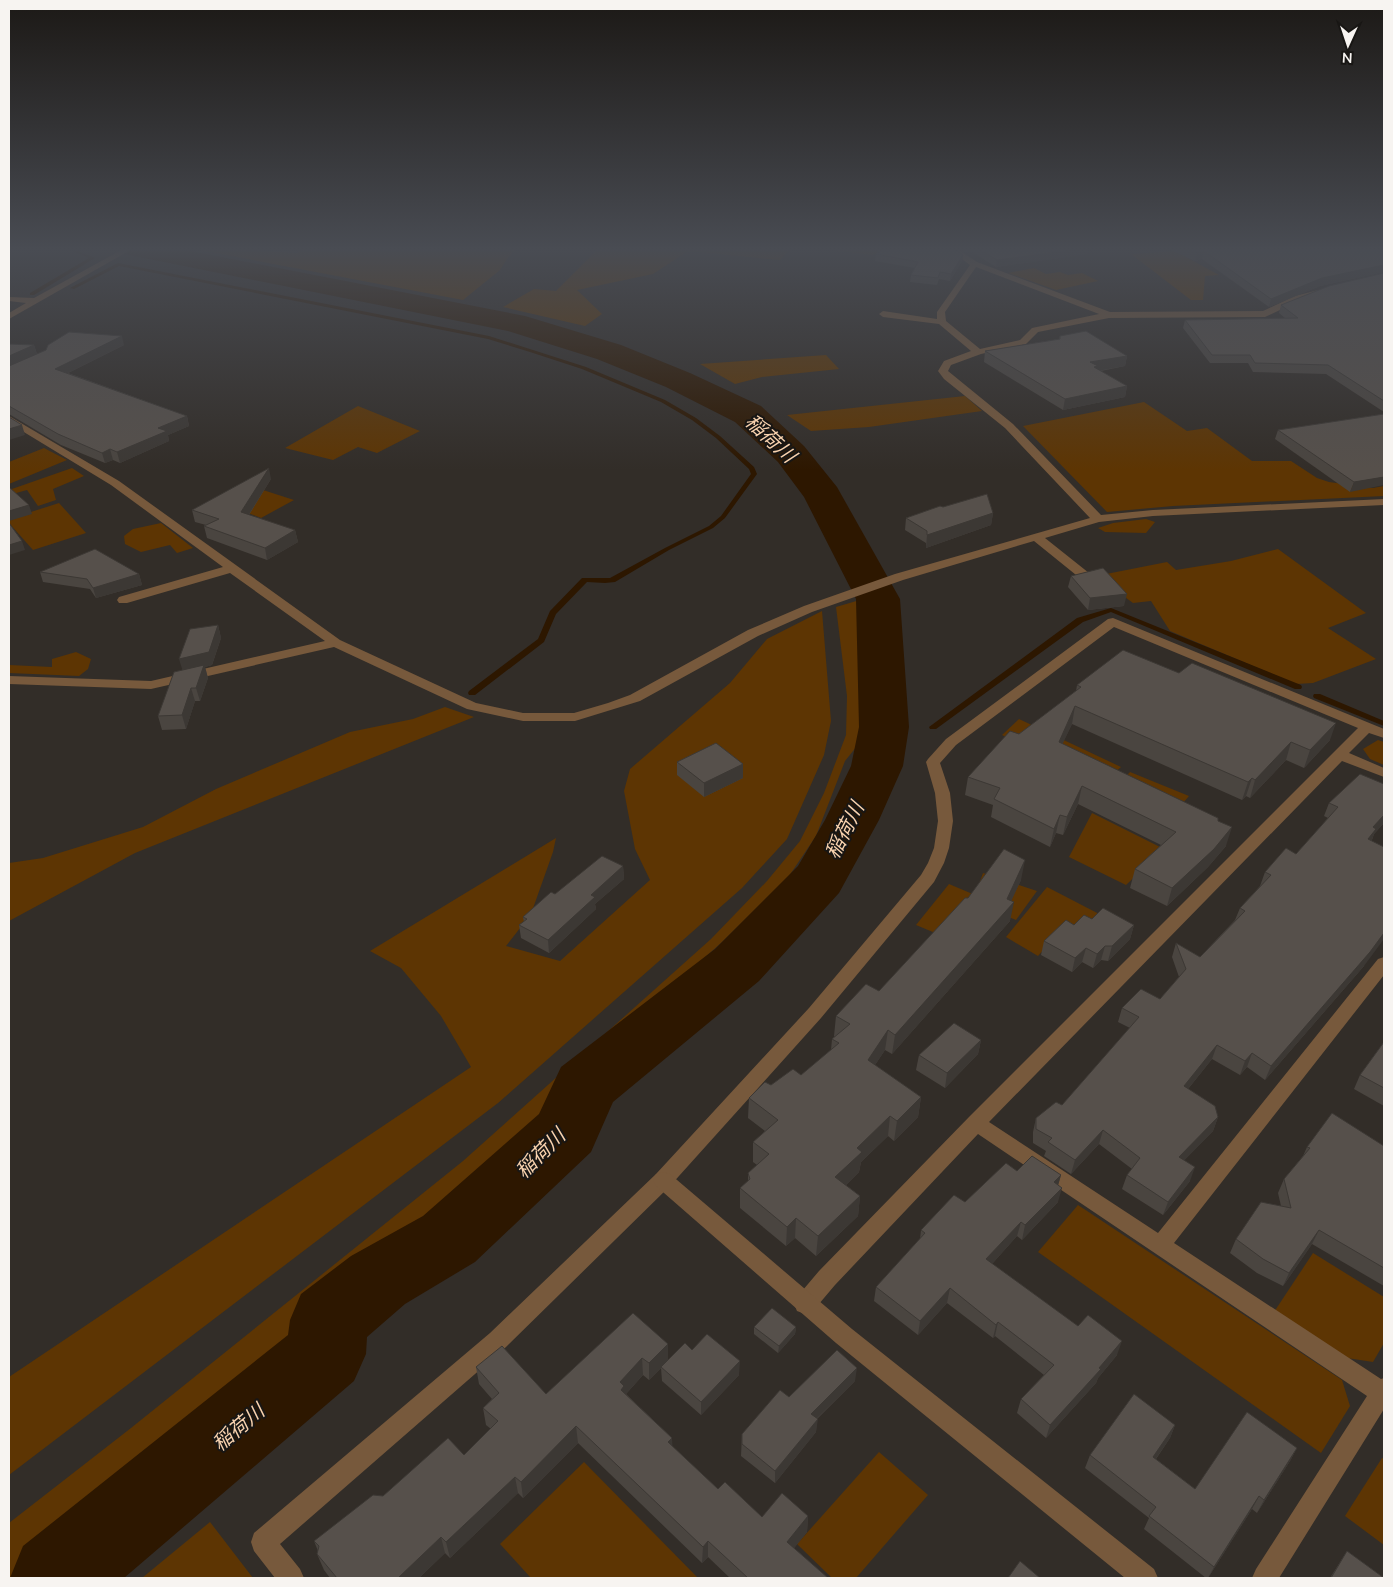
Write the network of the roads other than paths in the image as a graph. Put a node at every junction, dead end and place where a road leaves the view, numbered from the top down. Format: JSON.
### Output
{"nodes":[{"id":1,"x":942,"y":322,"type":"edge"},
{"id":2,"x":1074,"y":322,"type":"edge"},
{"id":3,"x":978,"y":352,"type":"junction"},
{"id":4,"x":9,"y":419,"type":"edge"},
{"id":5,"x":1384,"y":502,"type":"edge"},
{"id":6,"x":1098,"y":519,"type":"junction"},
{"id":7,"x":1036,"y":537,"type":"junction"},
{"id":8,"x":233,"y":568,"type":"junction"},
{"id":9,"x":1085,"y":576,"type":"edge"},
{"id":10,"x":123,"y":600,"type":"dead end"},
{"id":11,"x":335,"y":643,"type":"junction"},
{"id":12,"x":9,"y":680,"type":"edge"},
{"id":13,"x":1367,"y":727,"type":"junction"},
{"id":14,"x":1384,"y":734,"type":"edge"},
{"id":15,"x":1340,"y":755,"type":"junction"},
{"id":16,"x":1384,"y":773,"type":"edge"},
{"id":17,"x":1384,"y":962,"type":"edge"},
{"id":18,"x":976,"y":1123,"type":"junction"},
{"id":19,"x":663,"y":1180,"type":"junction"},
{"id":20,"x":1160,"y":1246,"type":"junction"},
{"id":21,"x":805,"y":1304,"type":"junction"},
{"id":22,"x":1383,"y":1391,"type":"edge"},
{"id":23,"x":291,"y":1578,"type":"edge"},
{"id":24,"x":1145,"y":1578,"type":"edge"},
{"id":25,"x":1265,"y":1578,"type":"edge"}],
"edges":[{"from":1,"to":3,"type":"street"},
{"from":2,"to":3,"type":"street"},
{"from":3,"to":6,"type":"street"},
{"from":4,"to":8,"type":"street"},
{"from":5,"to":6,"type":"street"},
{"from":6,"to":7,"type":"street"},
{"from":7,"to":9,"type":"street"},
{"from":7,"to":11,"type":"street"},
{"from":8,"to":10,"type":"street"},
{"from":8,"to":11,"type":"street"},
{"from":11,"to":12,"type":"street"},
{"from":13,"to":14,"type":"street"},
{"from":13,"to":15,"type":"street"},
{"from":13,"to":19,"type":"street"},
{"from":15,"to":16,"type":"street"},
{"from":15,"to":18,"type":"street"},
{"from":17,"to":20,"type":"street"},
{"from":18,"to":20,"type":"street"},
{"from":18,"to":21,"type":"street"},
{"from":19,"to":21,"type":"street"},
{"from":19,"to":23,"type":"street"},
{"from":20,"to":22,"type":"street"},
{"from":21,"to":24,"type":"street"},
{"from":22,"to":25,"type":"street"}]}
